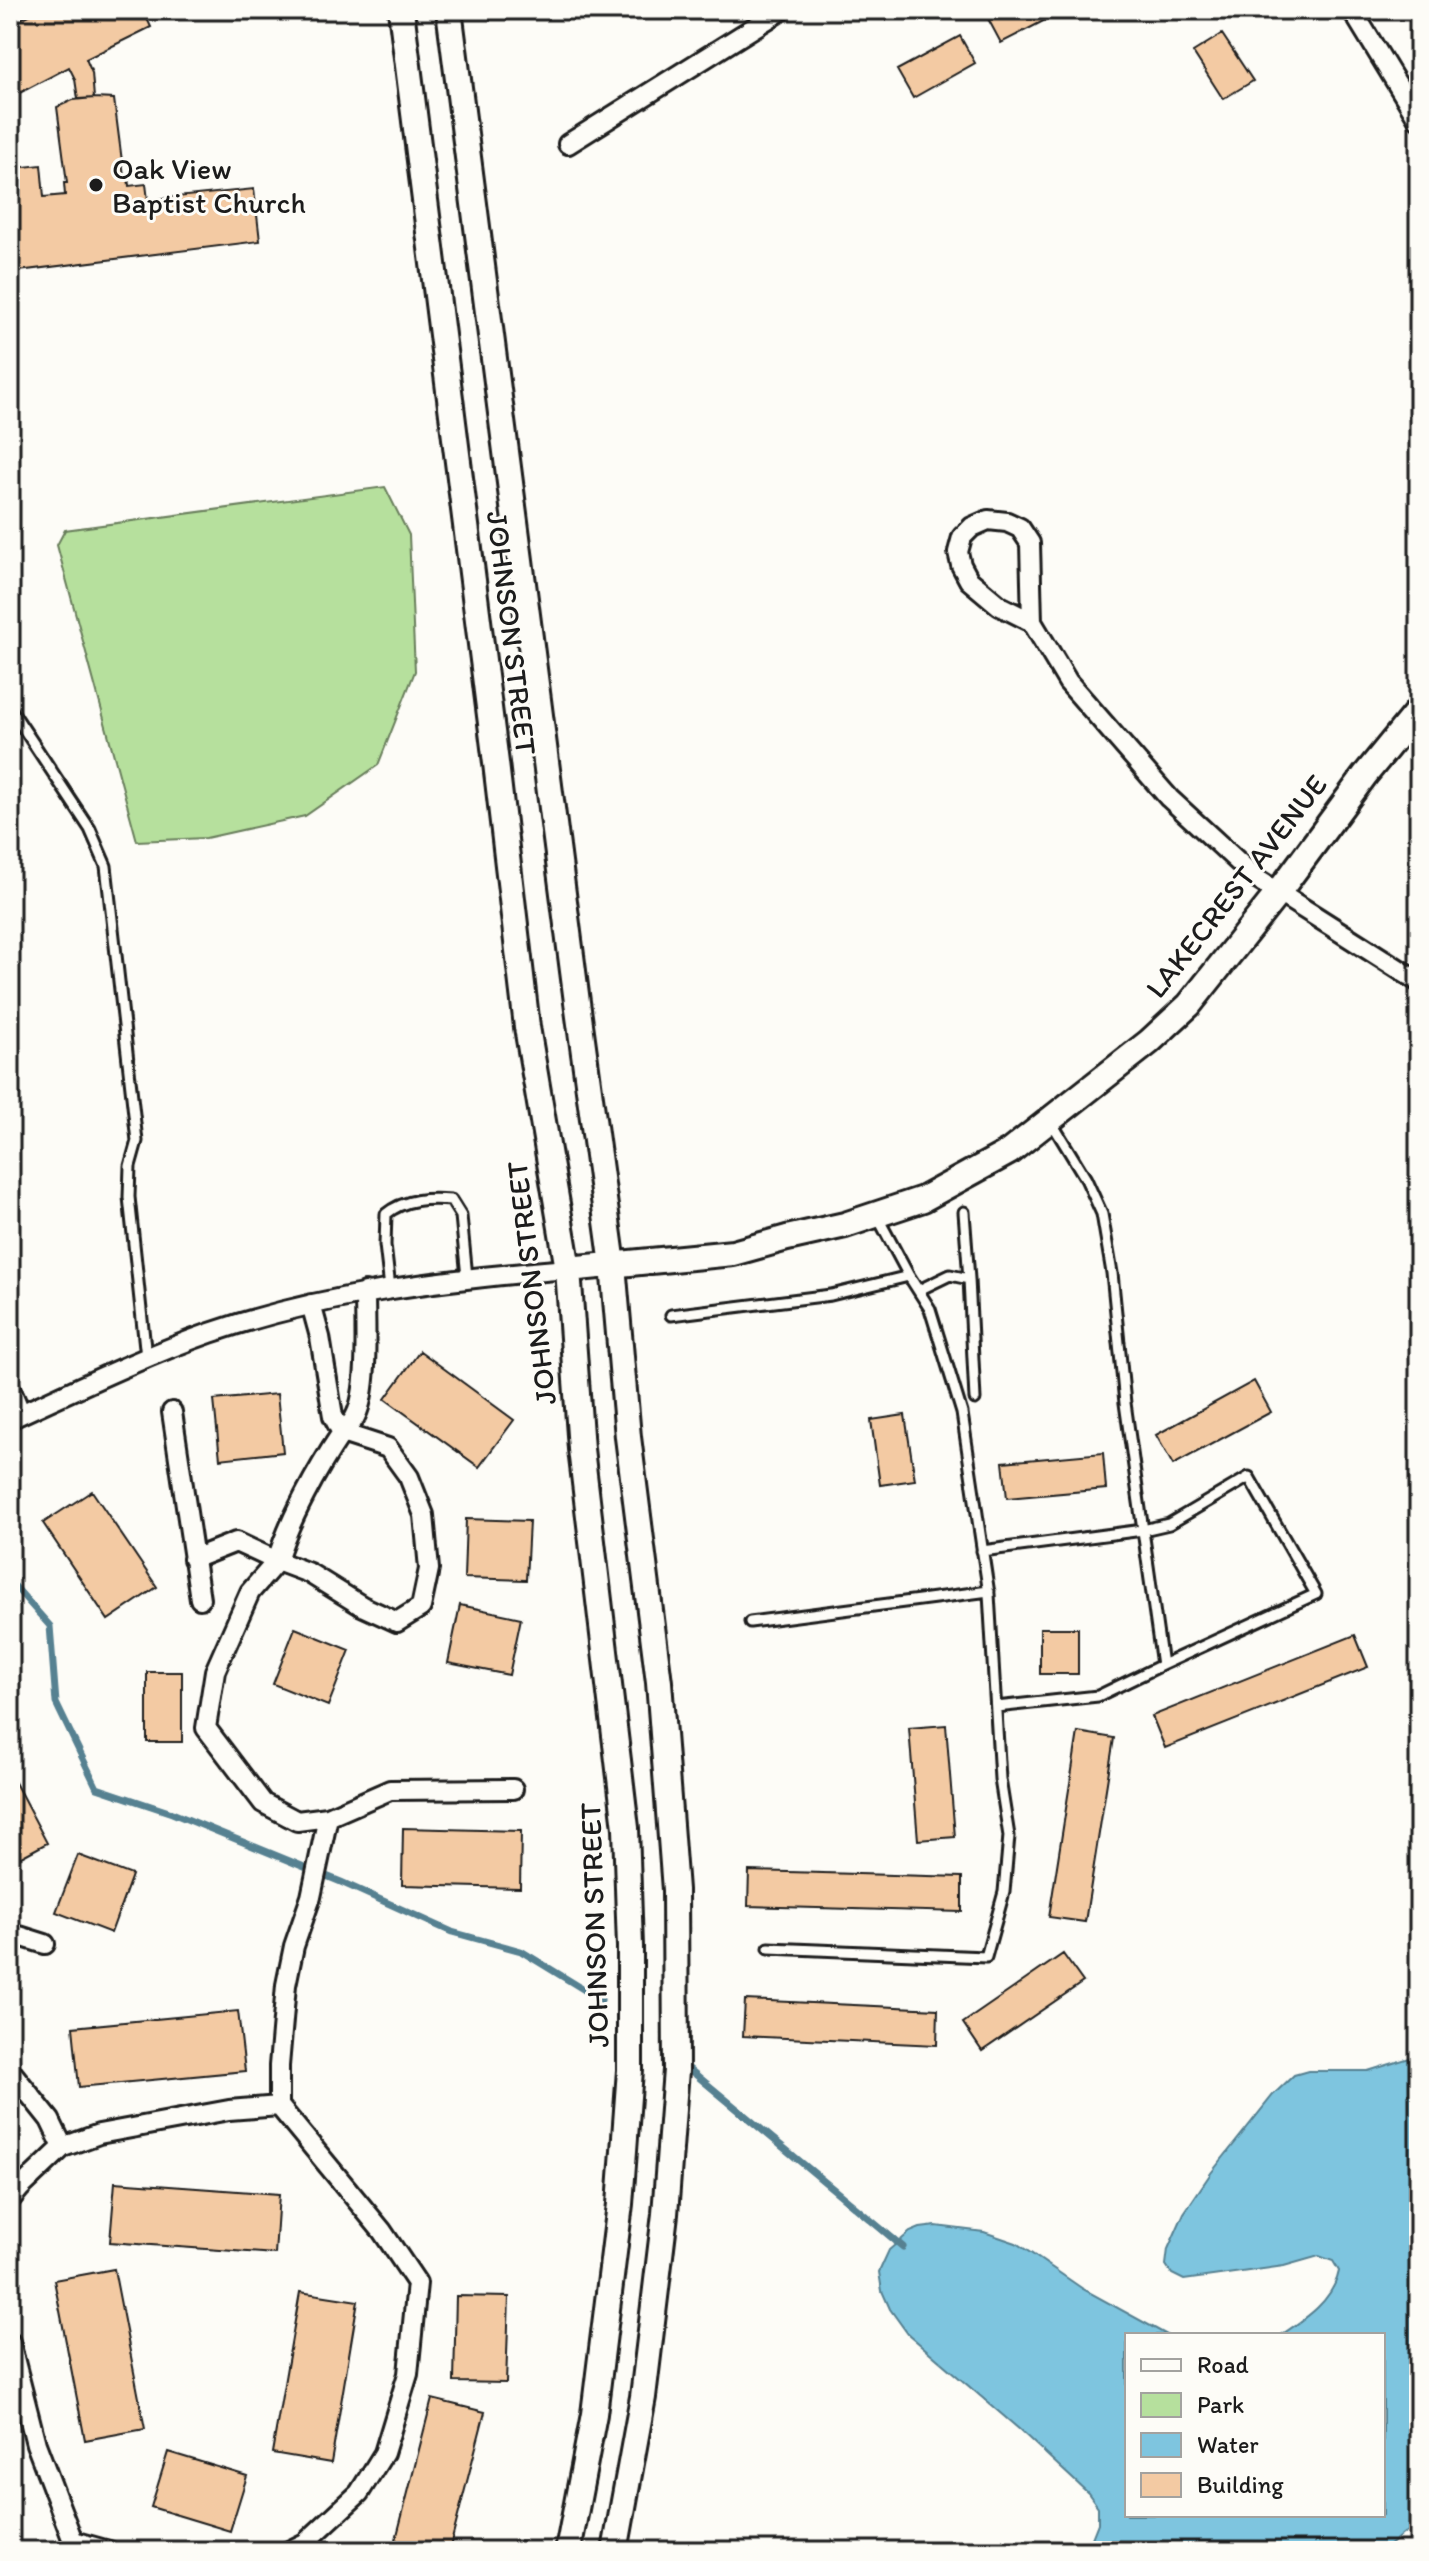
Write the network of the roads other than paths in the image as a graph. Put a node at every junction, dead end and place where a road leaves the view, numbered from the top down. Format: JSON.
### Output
{"nodes":[{"id":1,"x":401,"y":10,"type":"edge"},
{"id":2,"x":449,"y":10,"type":"edge"},
{"id":3,"x":782,"y":10,"type":"edge"},
{"id":4,"x":1352,"y":10,"type":"edge"},
{"id":5,"x":1419,"y":120,"type":"edge"},
{"id":6,"x":568,"y":144,"type":"dead end"},
{"id":7,"x":1032,"y":622,"type":"junction"},
{"id":8,"x":10,"y":708,"type":"edge"},
{"id":9,"x":1419,"y":709,"type":"edge"},
{"id":10,"x":1278,"y":893,"type":"junction"},
{"id":11,"x":1419,"y":982,"type":"edge"},
{"id":12,"x":1050,"y":1120,"type":"junction"},
{"id":13,"x":964,"y":1212,"type":"dead end"},
{"id":14,"x":876,"y":1213,"type":"junction"},
{"id":15,"x":613,"y":1265,"type":"junction"},
{"id":16,"x":568,"y":1269,"type":"junction"},
{"id":17,"x":909,"y":1276,"type":"junction"},
{"id":18,"x":467,"y":1277,"type":"junction"},
{"id":19,"x":969,"y":1279,"type":"junction"},
{"id":20,"x":390,"y":1288,"type":"junction"},
{"id":21,"x":919,"y":1290,"type":"junction"},
{"id":22,"x":365,"y":1292,"type":"junction"},
{"id":23,"x":311,"y":1304,"type":"junction"},
{"id":24,"x":671,"y":1315,"type":"dead end"},
{"id":25,"x":146,"y":1357,"type":"junction"},
{"id":26,"x":10,"y":1388,"type":"edge"},
{"id":27,"x":975,"y":1399,"type":"dead end"},
{"id":28,"x":172,"y":1412,"type":"dead end"},
{"id":29,"x":16,"y":1417,"type":"edge"},
{"id":30,"x":342,"y":1433,"type":"junction"},
{"id":31,"x":1143,"y":1530,"type":"junction"},
{"id":32,"x":982,"y":1551,"type":"junction"},
{"id":33,"x":193,"y":1559,"type":"junction"},
{"id":34,"x":277,"y":1561,"type":"junction"},
{"id":35,"x":989,"y":1591,"type":"junction"},
{"id":36,"x":200,"y":1599,"type":"dead end"},
{"id":37,"x":750,"y":1622,"type":"dead end"},
{"id":38,"x":1162,"y":1665,"type":"junction"},
{"id":39,"x":996,"y":1707,"type":"junction"},
{"id":40,"x":513,"y":1789,"type":"dead end"},
{"id":41,"x":328,"y":1817,"type":"junction"},
{"id":42,"x":10,"y":1933,"type":"edge"},
{"id":43,"x":45,"y":1944,"type":"dead end"},
{"id":44,"x":769,"y":1948,"type":"dead end"},
{"id":45,"x":10,"y":2070,"type":"edge"},
{"id":46,"x":279,"y":2106,"type":"junction"},
{"id":47,"x":63,"y":2147,"type":"junction"},
{"id":48,"x":10,"y":2200,"type":"edge"},
{"id":49,"x":10,"y":2342,"type":"edge"},
{"id":50,"x":109,"y":2551,"type":"edge"},
{"id":51,"x":289,"y":2551,"type":"edge"},
{"id":52,"x":568,"y":2551,"type":"edge"},
{"id":53,"x":615,"y":2551,"type":"edge"}],
"edges":[{"from":1,"to":16,"type":"main road","name":"JOHNSON STREET"},
{"from":2,"to":15,"type":"main road","name":"JOHNSON STREET"},
{"from":3,"to":6,"type":"street"},
{"from":4,"to":5,"type":"street"},
{"from":7,"to":7,"type":"street"},
{"from":7,"to":10,"type":"street"},
{"from":8,"to":25,"type":"lane"},
{"from":9,"to":10,"type":"main road","name":"LAKECREST AVENUE"},
{"from":10,"to":11,"type":"street"},
{"from":10,"to":12,"type":"main road","name":"LAKECREST AVENUE"},
{"from":12,"to":14,"type":"main road","name":"LAKECREST AVENUE"},
{"from":12,"to":31,"type":"lane"},
{"from":13,"to":19,"type":"lane"},
{"from":14,"to":15,"type":"main road","name":"LAKECREST AVENUE"},
{"from":14,"to":17,"type":"lane"},
{"from":15,"to":16,"type":"main road","name":"LAKECREST AVENUE"},
{"from":15,"to":53,"type":"main road","name":"JOHNSON STREET"},
{"from":16,"to":18,"type":"street","name":"LAKECREST AVENUE"},
{"from":16,"to":52,"type":"main road","name":"JOHNSON STREET"},
{"from":17,"to":21,"type":"lane"},
{"from":17,"to":24,"type":"lane"},
{"from":18,"to":20,"type":"street","name":"LAKECREST AVENUE"},
{"from":18,"to":20,"type":"lane"},
{"from":19,"to":21,"type":"lane"},
{"from":19,"to":27,"type":"lane"},
{"from":20,"to":22,"type":"street","name":"LAKECREST AVENUE"},
{"from":21,"to":32,"type":"lane"},
{"from":22,"to":23,"type":"street","name":"LAKECREST AVENUE"},
{"from":22,"to":30,"type":"street"},
{"from":23,"to":25,"type":"street","name":"LAKECREST AVENUE"},
{"from":23,"to":30,"type":"street"},
{"from":25,"to":29,"type":"street","name":"LAKECREST AVENUE"},
{"from":26,"to":29,"type":"street"},
{"from":28,"to":33,"type":"street"},
{"from":30,"to":34,"type":"street"},
{"from":30,"to":34,"type":"street"},
{"from":31,"to":32,"type":"lane"},
{"from":31,"to":38,"type":"lane"},
{"from":31,"to":38,"type":"lane"},
{"from":32,"to":35,"type":"lane"},
{"from":33,"to":34,"type":"street"},
{"from":33,"to":36,"type":"street"},
{"from":34,"to":41,"type":"street"},
{"from":35,"to":37,"type":"lane"},
{"from":35,"to":39,"type":"lane"},
{"from":38,"to":39,"type":"lane"},
{"from":39,"to":44,"type":"lane"},
{"from":40,"to":41,"type":"street"},
{"from":41,"to":46,"type":"street"},
{"from":42,"to":43,"type":"street"},
{"from":45,"to":47,"type":"street"},
{"from":46,"to":47,"type":"street"},
{"from":46,"to":51,"type":"street"},
{"from":47,"to":48,"type":"street"},
{"from":49,"to":50,"type":"street"}]}
